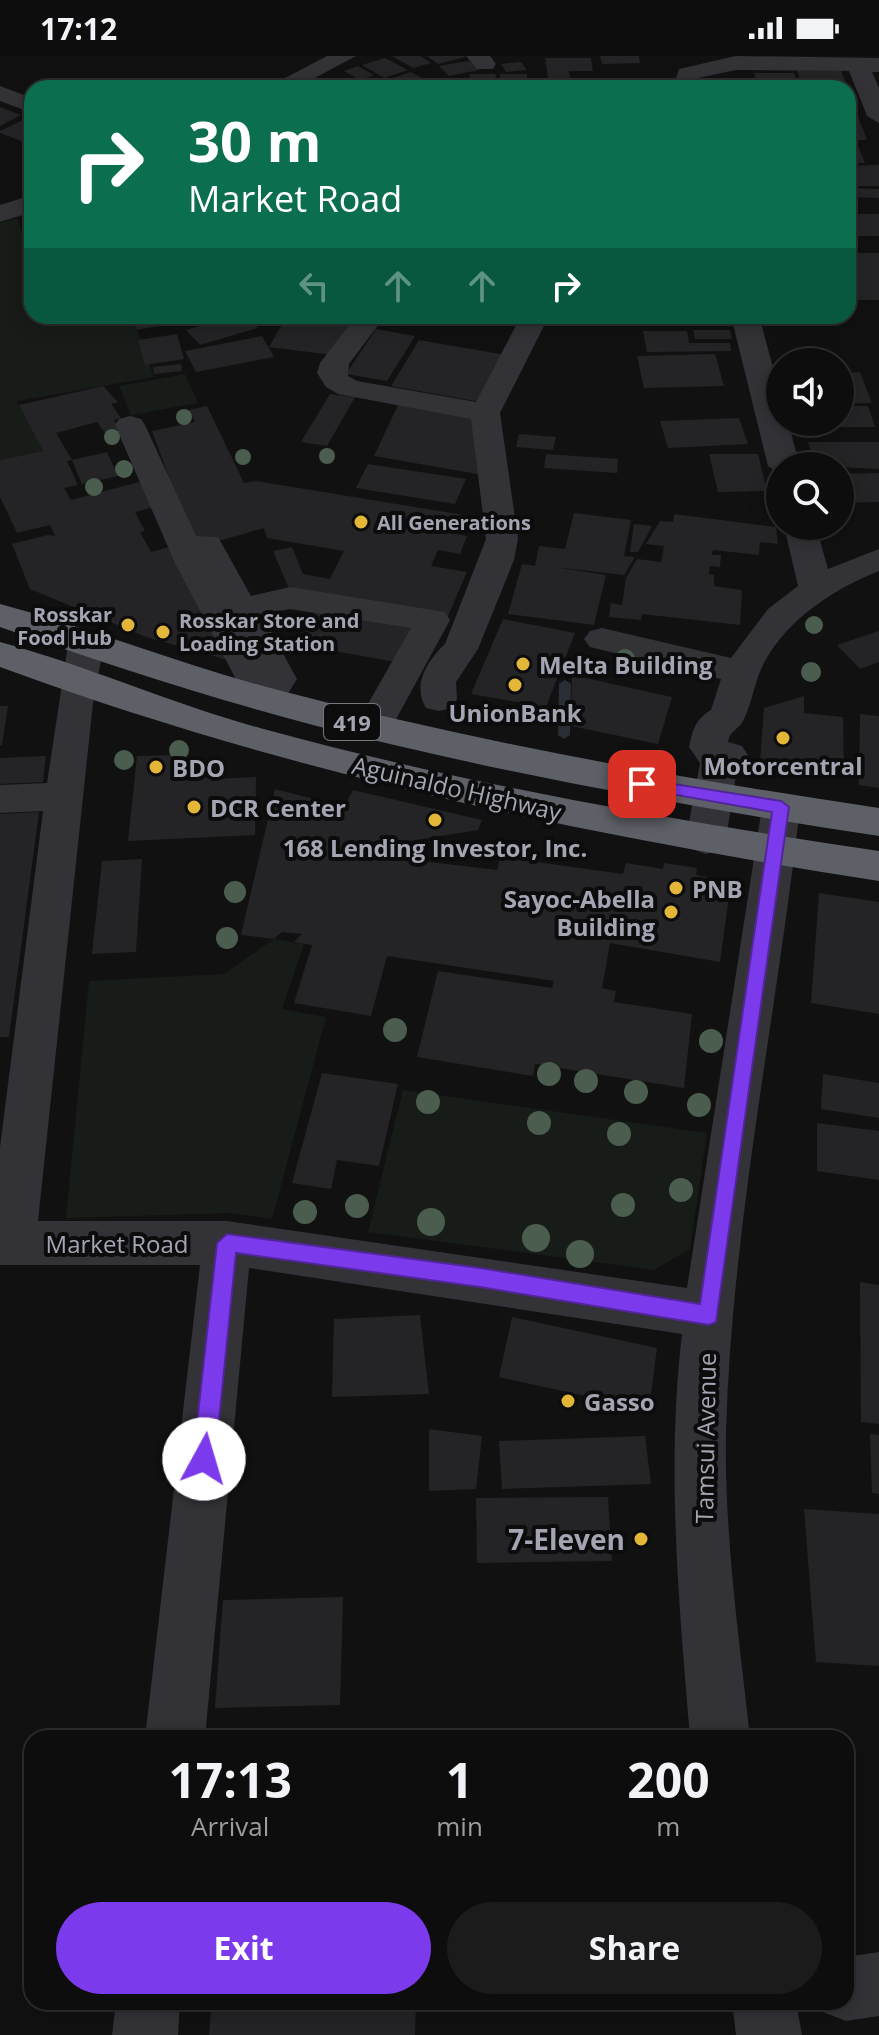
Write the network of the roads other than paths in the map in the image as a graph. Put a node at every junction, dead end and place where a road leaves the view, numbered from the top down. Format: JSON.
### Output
{"nodes":[{"id":1,"x":345,"y":56,"type":"edge"},
{"id":2,"x":869,"y":65,"type":"edge"},
{"id":3,"x":295,"y":80,"type":"edge"},
{"id":4,"x":686,"y":80,"type":"edge"},
{"id":5,"x":0,"y":93,"type":"edge"},
{"id":6,"x":24,"y":103,"type":"edge"},
{"id":7,"x":879,"y":116,"type":"edge"},
{"id":8,"x":24,"y":206,"type":"edge"},
{"id":9,"x":0,"y":214,"type":"edge"},
{"id":10,"x":365,"y":324,"type":"edge"},
{"id":11,"x":531,"y":324,"type":"edge"},
{"id":12,"x":747,"y":324,"type":"edge"},
{"id":13,"x":485,"y":413,"type":"junction"},
{"id":14,"x":130,"y":425,"type":"dead end"},
{"id":15,"x":780,"y":452,"type":"edge"},
{"id":16,"x":804,"y":540,"type":"edge"},
{"id":17,"x":206,"y":544,"type":"dead end"},
{"id":18,"x":879,"y":559,"type":"edge"},
{"id":19,"x":816,"y":588,"type":"junction"},
{"id":20,"x":241,"y":609,"type":"junction"},
{"id":21,"x":0,"y":615,"type":"edge"},
{"id":22,"x":602,"y":639,"type":"dead end"},
{"id":23,"x":0,"y":654,"type":"edge"},
{"id":24,"x":82,"y":663,"type":"junction"},
{"id":25,"x":740,"y":672,"type":"junction"},
{"id":26,"x":264,"y":699,"type":"junction"},
{"id":27,"x":374,"y":727,"type":"junction"},
{"id":28,"x":421,"y":739,"type":"junction"},
{"id":29,"x":716,"y":779,"type":"junction"},
{"id":30,"x":64,"y":796,"type":"junction"},
{"id":31,"x":0,"y":799,"type":"edge"},
{"id":32,"x":781,"y":807,"type":"junction"},
{"id":33,"x":879,"y":822,"type":"edge"},
{"id":34,"x":706,"y":839,"type":"junction"},
{"id":35,"x":776,"y":851,"type":"junction"},
{"id":36,"x":879,"y":866,"type":"edge"},
{"id":37,"x":17,"y":1055,"type":"edge"},
{"id":38,"x":6,"y":1242,"type":"edge"},
{"id":39,"x":227,"y":1243,"type":"junction"},
{"id":40,"x":709,"y":1315,"type":"junction"},
{"id":41,"x":176,"y":1730,"type":"edge"},
{"id":42,"x":719,"y":1730,"type":"edge"},
{"id":43,"x":879,"y":1984,"type":"edge"},
{"id":44,"x":854,"y":1988,"type":"edge"},
{"id":45,"x":147,"y":2010,"type":"edge"},
{"id":46,"x":765,"y":2010,"type":"edge"},
{"id":47,"x":145,"y":2035,"type":"edge"},
{"id":48,"x":769,"y":2035,"type":"edge"}],
"edges":[{"from":1,"to":3,"type":"street"},
{"from":2,"to":4,"type":"street"},
{"from":2,"to":7,"type":"street"},
{"from":5,"to":6,"type":"street"},
{"from":8,"to":9,"type":"street"},
{"from":10,"to":13,"type":"street"},
{"from":11,"to":13,"type":"street"},
{"from":12,"to":15,"type":"street"},
{"from":13,"to":28,"type":"street"},
{"from":14,"to":26,"type":"street"},
{"from":16,"to":19,"type":"street"},
{"from":17,"to":20,"type":"street"},
{"from":18,"to":19,"type":"street"},
{"from":19,"to":25,"type":"street"},
{"from":20,"to":26,"type":"street"},
{"from":20,"to":27,"type":"street"},
{"from":21,"to":24,"type":"highway","name":"Aguinaldo Highway","number":"419"},
{"from":22,"to":25,"type":"street"},
{"from":23,"to":24,"type":"highway","name":"Aguinaldo Highway","number":"419"},
{"from":24,"to":26,"type":"highway","name":"Aguinaldo Highway","number":"419"},
{"from":24,"to":30,"type":"street"},
{"from":24,"to":34,"type":"highway","name":"Aguinaldo Highway","number":"419"},
{"from":25,"to":29,"type":"street"},
{"from":26,"to":27,"type":"highway","name":"Aguinaldo Highway","number":"419"},
{"from":27,"to":28,"type":"highway","name":"Aguinaldo Highway","number":"419"},
{"from":28,"to":29,"type":"highway","name":"Aguinaldo Highway","number":"419"},
{"from":29,"to":32,"type":"highway","name":"Aguinaldo Highway","number":"419"},
{"from":29,"to":34,"type":"street"},
{"from":30,"to":31,"type":"street"},
{"from":30,"to":37,"type":"street"},
{"from":32,"to":33,"type":"highway","name":"Aguinaldo Highway","number":"419"},
{"from":32,"to":35,"type":"street","name":"Tamsui Avenue"},
{"from":34,"to":35,"type":"highway","name":"Aguinaldo Highway","number":"419"},
{"from":35,"to":36,"type":"highway","name":"Aguinaldo Highway","number":"419"},
{"from":35,"to":40,"type":"street","name":"Tamsui Avenue"},
{"from":37,"to":38,"type":"street"},
{"from":38,"to":39,"type":"street","name":"Market Road"},
{"from":39,"to":40,"type":"street","name":"Market Road"},
{"from":39,"to":41,"type":"street"},
{"from":40,"to":42,"type":"street","name":"Tamsui Avenue"},
{"from":43,"to":44,"type":"street"},
{"from":45,"to":47,"type":"street"},
{"from":46,"to":48,"type":"street"}]}
